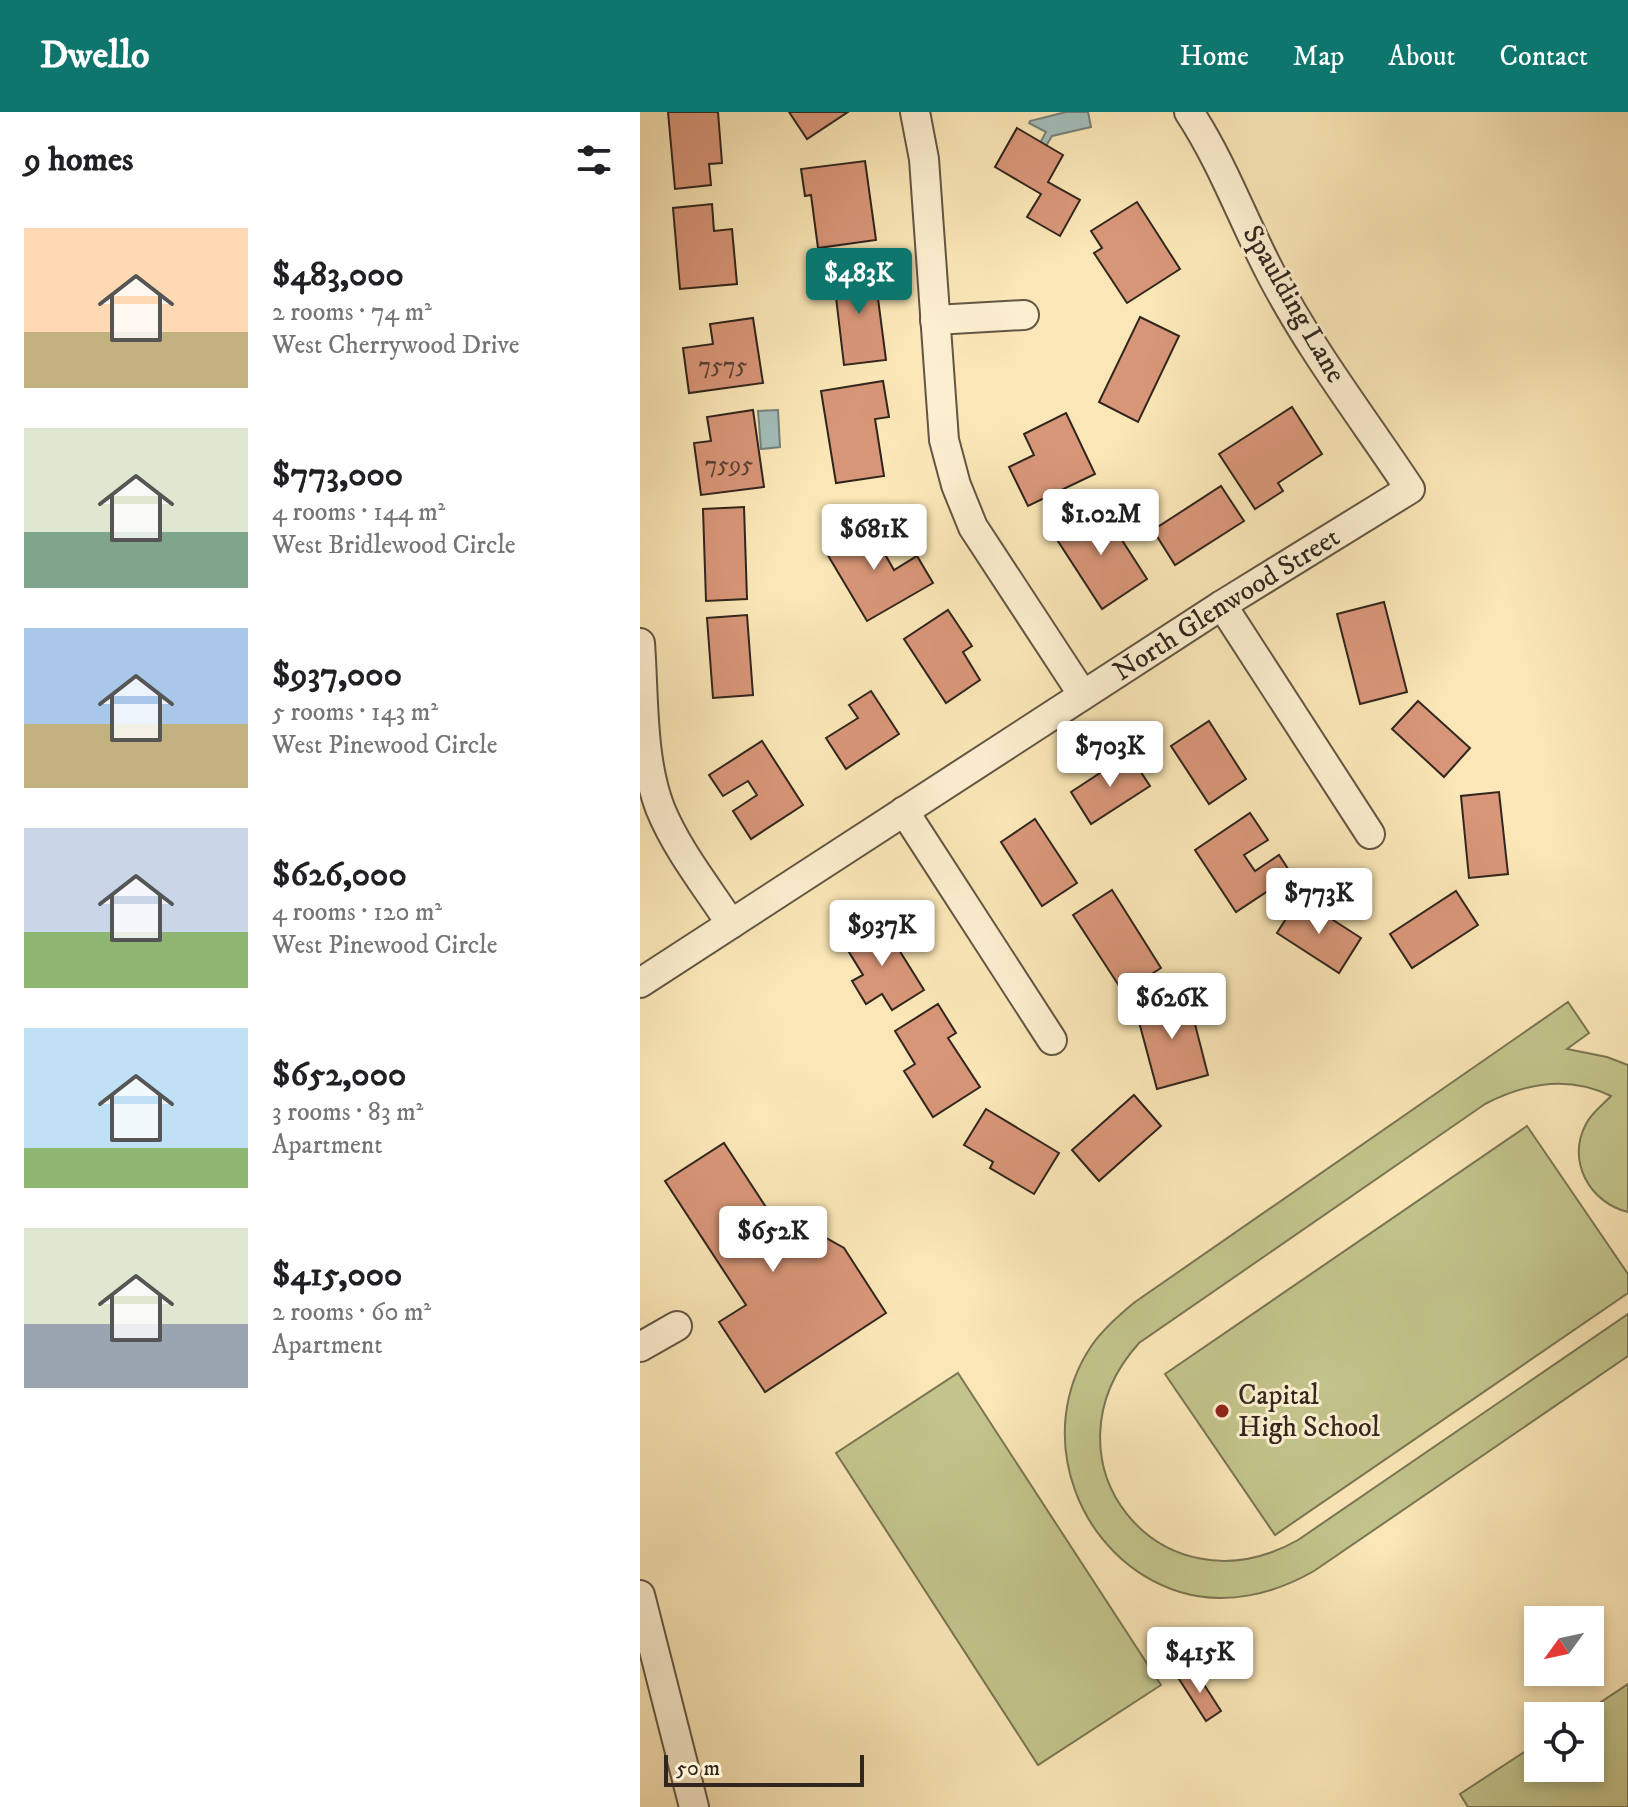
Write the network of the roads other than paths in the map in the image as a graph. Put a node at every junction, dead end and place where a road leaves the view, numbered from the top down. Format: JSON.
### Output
{"nodes":[{"id":1,"x":915,"y":112,"type":"edge"},
{"id":2,"x":1189,"y":112,"type":"edge"},
{"id":3,"x":1024,"y":315,"type":"dead end"},
{"id":4,"x":935,"y":320,"type":"junction"},
{"id":5,"x":1410,"y":489,"type":"joint"},
{"id":6,"x":1222,"y":605,"type":"junction"},
{"id":7,"x":640,"y":643,"type":"edge"},
{"id":8,"x":1083,"y":695,"type":"junction"},
{"id":9,"x":904,"y":811,"type":"junction"},
{"id":10,"x":1370,"y":834,"type":"dead end"},
{"id":11,"x":731,"y":924,"type":"junction"},
{"id":12,"x":640,"y":983,"type":"edge"},
{"id":13,"x":1052,"y":1040,"type":"dead end"},
{"id":14,"x":677,"y":1326,"type":"dead end"},
{"id":15,"x":640,"y":1347,"type":"edge"},
{"id":16,"x":640,"y":1595,"type":"edge"},
{"id":17,"x":694,"y":1807,"type":"edge"}],
"edges":[{"from":1,"to":4,"type":"street"},
{"from":2,"to":5,"type":"street","name":"Spaulding Lane"},
{"from":3,"to":4,"type":"street"},
{"from":4,"to":8,"type":"street"},
{"from":5,"to":6,"type":"street","name":"North Glenwood Street"},
{"from":6,"to":8,"type":"street","name":"North Glenwood Street"},
{"from":6,"to":10,"type":"street"},
{"from":7,"to":11,"type":"street"},
{"from":8,"to":9,"type":"street","name":"North Glenwood Street"},
{"from":9,"to":11,"type":"street","name":"North Glenwood Street"},
{"from":9,"to":13,"type":"street"},
{"from":11,"to":12,"type":"street","name":"North Glenwood Street"},
{"from":14,"to":15,"type":"street"},
{"from":16,"to":17,"type":"street"}]}
